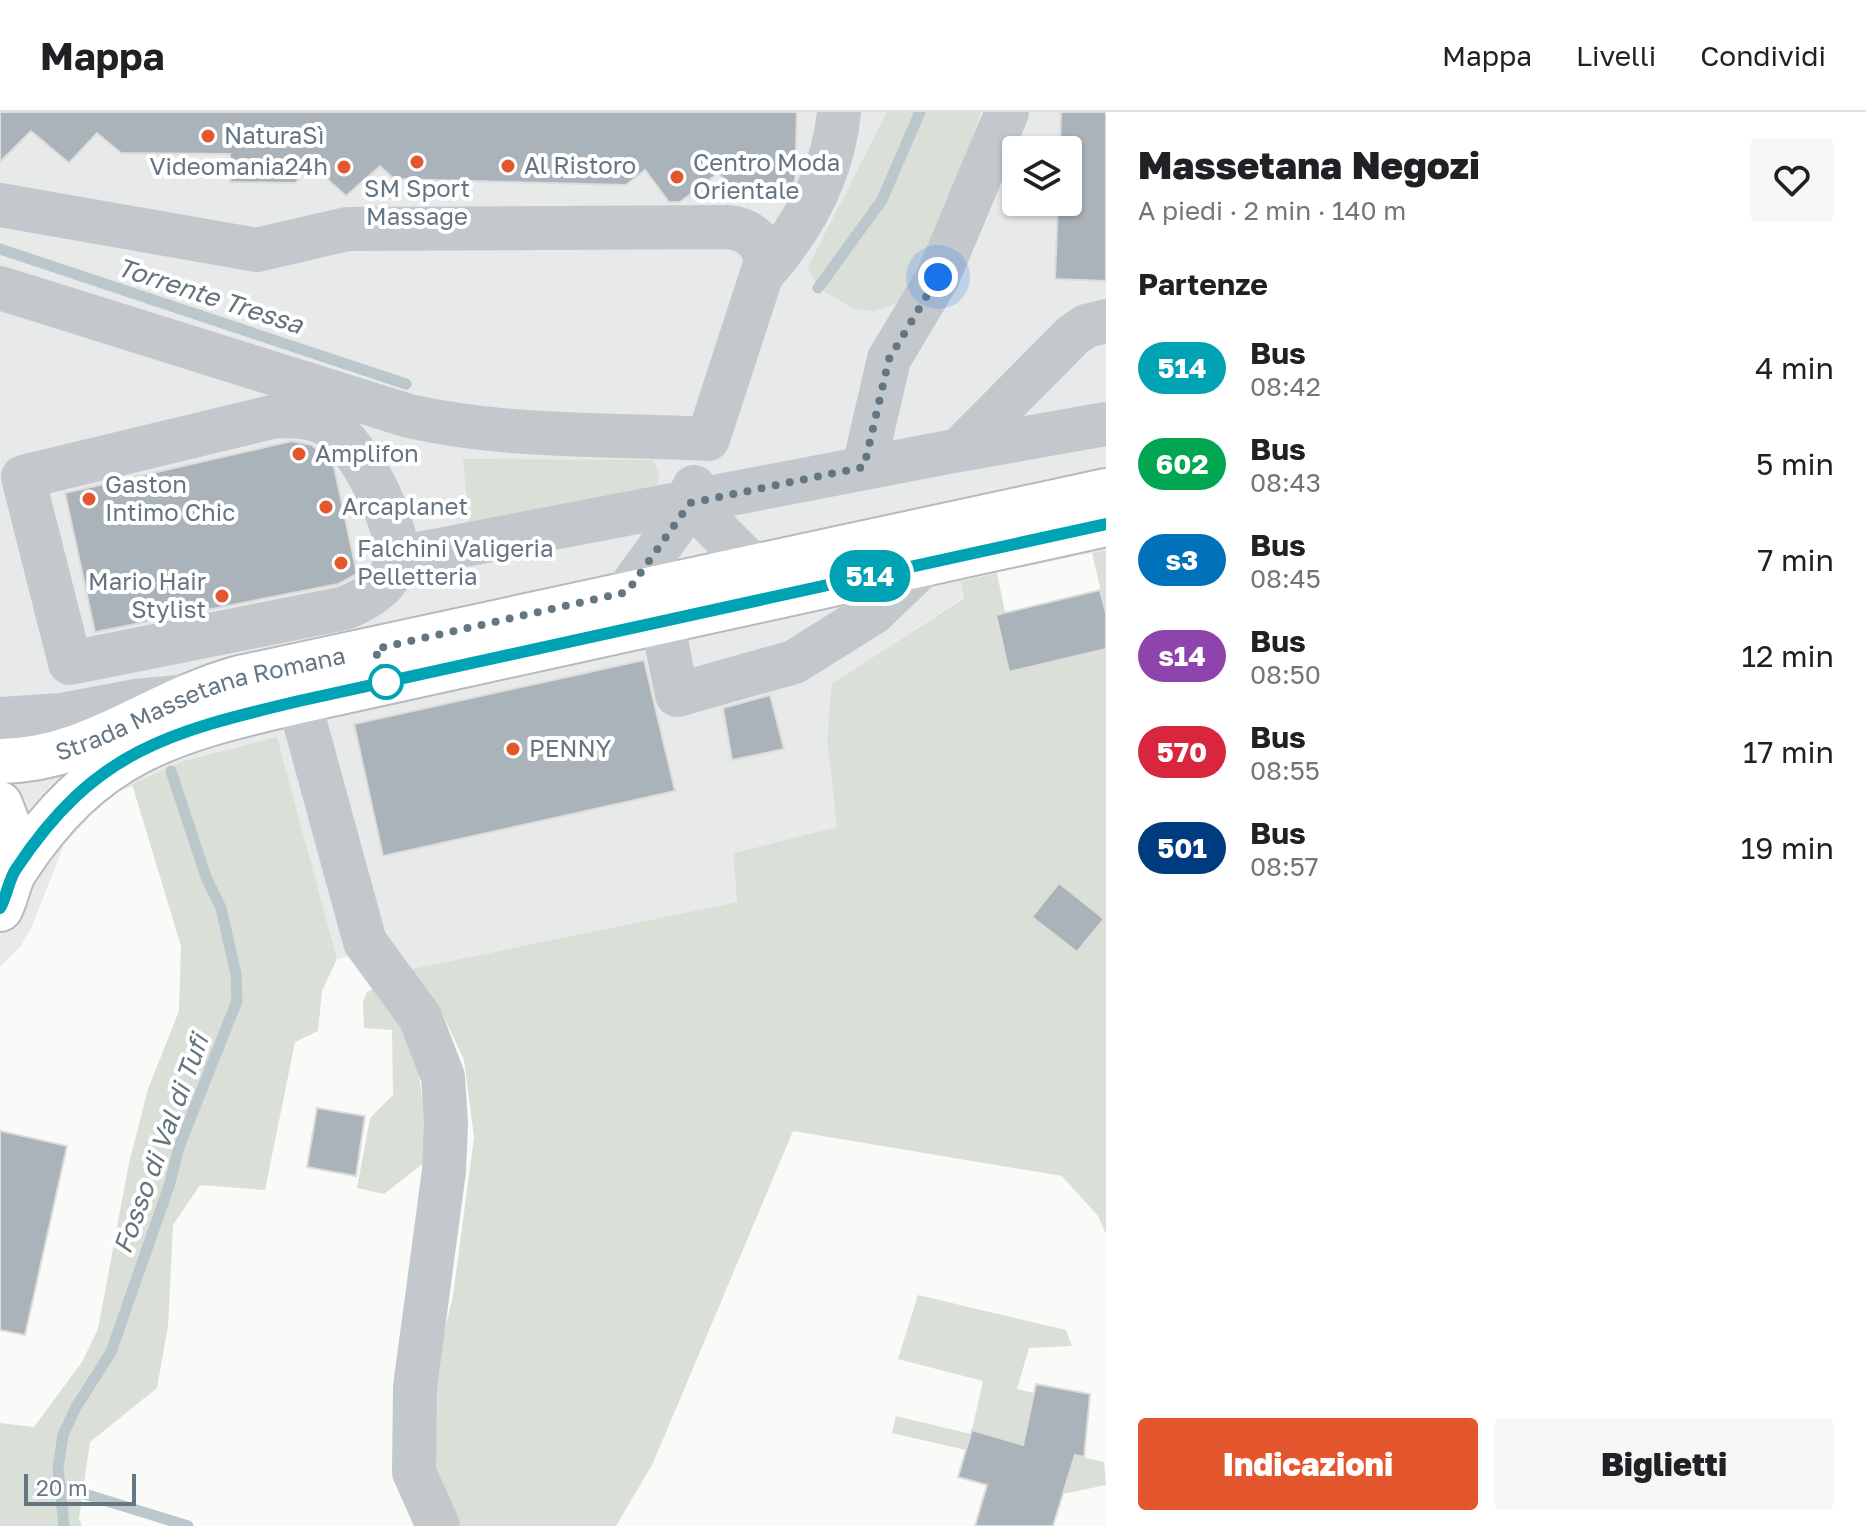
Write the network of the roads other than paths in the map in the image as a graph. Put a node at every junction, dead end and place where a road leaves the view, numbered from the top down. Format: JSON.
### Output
{"nodes":[{"id":1,"x":839,"y":112,"type":"edge"},
{"id":2,"x":1007,"y":112,"type":"edge"},
{"id":3,"x":0,"y":205,"type":"edge"},
{"id":4,"x":765,"y":271,"type":"junction"},
{"id":5,"x":0,"y":288,"type":"edge"},
{"id":6,"x":1106,"y":321,"type":"edge"},
{"id":7,"x":1106,"y":424,"type":"edge"},
{"id":8,"x":708,"y":439,"type":"junction"},
{"id":9,"x":959,"y":450,"type":"junction"},
{"id":10,"x":864,"y":467,"type":"junction"},
{"id":11,"x":1106,"y":491,"type":"edge"},
{"id":12,"x":690,"y":503,"type":"junction"},
{"id":13,"x":1106,"y":524,"type":"edge"},
{"id":14,"x":397,"y":558,"type":"junction"},
{"id":15,"x":924,"y":564,"type":"junction"},
{"id":16,"x":753,"y":566,"type":"junction"},
{"id":17,"x":627,"y":592,"type":"junction"},
{"id":18,"x":662,"y":621,"type":"junction"},
{"id":19,"x":183,"y":697,"type":"junction"},
{"id":20,"x":299,"y":701,"type":"junction"},
{"id":21,"x":2,"y":714,"type":"edge"},
{"id":22,"x":0,"y":761,"type":"edge"},
{"id":23,"x":0,"y":804,"type":"edge"},
{"id":24,"x":6,"y":891,"type":"edge"},
{"id":25,"x":438,"y":1526,"type":"edge"}],
"edges":[{"from":1,"to":4,"type":"street"},
{"from":2,"to":10,"type":"street"},
{"from":3,"to":4,"type":"street"},
{"from":4,"to":8,"type":"street"},
{"from":5,"to":8,"type":"street"},
{"from":6,"to":9,"type":"street"},
{"from":7,"to":9,"type":"street"},
{"from":8,"to":12,"type":"street"},
{"from":9,"to":10,"type":"street"},
{"from":10,"to":12,"type":"street"},
{"from":11,"to":16,"type":"main road","name":"Strada Massetana Romana"},
{"from":12,"to":14,"type":"street"},
{"from":12,"to":16,"type":"street"},
{"from":12,"to":17,"type":"street"},
{"from":13,"to":15,"type":"main road","name":"Strada Massetana Romana"},
{"from":14,"to":14,"type":"street"},
{"from":15,"to":18,"type":"main road","name":"Strada Massetana Romana"},
{"from":15,"to":18,"type":"street"},
{"from":16,"to":17,"type":"main road","name":"Strada Massetana Romana"},
{"from":17,"to":19,"type":"main road","name":"Strada Massetana Romana"},
{"from":18,"to":20,"type":"main road","name":"Strada Massetana Romana"},
{"from":19,"to":21,"type":"street"},
{"from":19,"to":22,"type":"main road","name":"Strada Massetana Romana"},
{"from":20,"to":24,"type":"main road","name":"Strada Massetana Romana"},
{"from":20,"to":25,"type":"street","name":"Strada Massetana Romana"},
{"from":23,"to":24,"type":"main road","name":"Strada Massetana Romana"}]}
